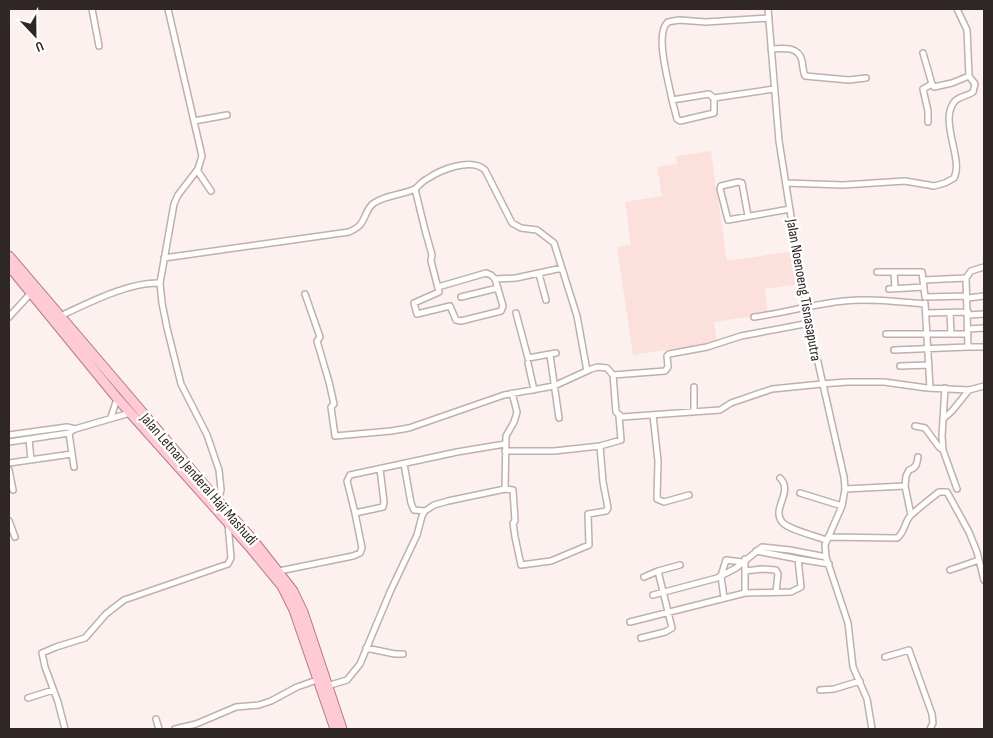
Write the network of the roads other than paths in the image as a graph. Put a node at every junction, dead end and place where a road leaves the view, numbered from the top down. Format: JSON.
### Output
{"nodes":[{"id":1,"x":92,"y":9,"type":"edge"},
{"id":2,"x":168,"y":9,"type":"edge"},
{"id":3,"x":768,"y":9,"type":"edge"},
{"id":4,"x":957,"y":9,"type":"edge"},
{"id":5,"x":769,"y":18,"type":"junction"},
{"id":6,"x":99,"y":46,"type":"dead end"},
{"id":7,"x":771,"y":49,"type":"junction"},
{"id":8,"x":923,"y":53,"type":"dead end"},
{"id":9,"x":969,"y":76,"type":"junction"},
{"id":10,"x":866,"y":78,"type":"dead end"},
{"id":11,"x":932,"y":84,"type":"junction"},
{"id":12,"x":774,"y":89,"type":"junction"},
{"id":13,"x":714,"y":98,"type":"junction"},
{"id":14,"x":672,"y":100,"type":"junction"},
{"id":15,"x":227,"y":115,"type":"dead end"},
{"id":16,"x":194,"y":121,"type":"junction"},
{"id":17,"x":928,"y":122,"type":"dead end"},
{"id":18,"x":197,"y":170,"type":"junction"},
{"id":19,"x":786,"y":183,"type":"junction"},
{"id":20,"x":415,"y":189,"type":"junction"},
{"id":21,"x":211,"y":191,"type":"dead end"},
{"id":22,"x":790,"y":209,"type":"junction"},
{"id":23,"x":748,"y":216,"type":"junction"},
{"id":24,"x":9,"y":256,"type":"edge"},
{"id":25,"x":164,"y":258,"type":"junction"},
{"id":26,"x":9,"y":266,"type":"edge"},
{"id":27,"x":984,"y":267,"type":"edge"},
{"id":28,"x":562,"y":268,"type":"junction"},
{"id":29,"x":877,"y":272,"type":"dead end"},
{"id":30,"x":894,"y":272,"type":"junction"},
{"id":31,"x":539,"y":274,"type":"junction"},
{"id":32,"x":495,"y":278,"type":"junction"},
{"id":33,"x":966,"y":278,"type":"junction"},
{"id":34,"x":923,"y":280,"type":"junction"},
{"id":35,"x":160,"y":284,"type":"junction"},
{"id":36,"x":438,"y":287,"type":"junction"},
{"id":37,"x":924,"y":287,"type":"junction"},
{"id":38,"x":498,"y":288,"type":"junction"},
{"id":39,"x":31,"y":293,"type":"junction"},
{"id":40,"x":305,"y":294,"type":"dead end"},
{"id":41,"x":984,"y":296,"type":"edge"},
{"id":42,"x":460,"y":297,"type":"dead end"},
{"id":43,"x":925,"y":297,"type":"junction"},
{"id":44,"x":968,"y":297,"type":"junction"},
{"id":45,"x":546,"y":300,"type":"dead end"},
{"id":46,"x":925,"y":304,"type":"junction"},
{"id":47,"x":807,"y":306,"type":"junction"},
{"id":48,"x":516,"y":313,"type":"dead end"},
{"id":49,"x":926,"y":313,"type":"junction"},
{"id":50,"x":950,"y":313,"type":"junction"},
{"id":51,"x":968,"y":313,"type":"junction"},
{"id":52,"x":984,"y":314,"type":"edge"},
{"id":53,"x":60,"y":316,"type":"junction"},
{"id":54,"x":9,"y":317,"type":"edge"},
{"id":55,"x":754,"y":317,"type":"dead end"},
{"id":56,"x":810,"y":323,"type":"junction"},
{"id":57,"x":984,"y":328,"type":"edge"},
{"id":58,"x":968,"y":331,"type":"junction"},
{"id":59,"x":886,"y":334,"type":"dead end"},
{"id":60,"x":927,"y":334,"type":"junction"},
{"id":61,"x":951,"y":334,"type":"junction"},
{"id":62,"x":984,"y":347,"type":"edge"},
{"id":63,"x":968,"y":348,"type":"junction"},
{"id":64,"x":928,"y":349,"type":"junction"},
{"id":65,"x":894,"y":350,"type":"dead end"},
{"id":66,"x":556,"y":353,"type":"dead end"},
{"id":67,"x":550,"y":355,"type":"junction"},
{"id":68,"x":528,"y":364,"type":"dead end"},
{"id":69,"x":929,"y":365,"type":"junction"},
{"id":70,"x":900,"y":366,"type":"dead end"},
{"id":71,"x":587,"y":371,"type":"junction"},
{"id":72,"x":613,"y":375,"type":"junction"},
{"id":73,"x":822,"y":384,"type":"junction"},
{"id":74,"x":554,"y":386,"type":"junction"},
{"id":75,"x":984,"y":386,"type":"edge"},
{"id":76,"x":694,"y":387,"type":"dead end"},
{"id":77,"x":930,"y":388,"type":"junction"},
{"id":78,"x":945,"y":388,"type":"junction"},
{"id":79,"x":534,"y":390,"type":"junction"},
{"id":80,"x":969,"y":390,"type":"junction"},
{"id":81,"x":512,"y":393,"type":"junction"},
{"id":82,"x":117,"y":398,"type":"junction"},
{"id":83,"x":131,"y":412,"type":"junction"},
{"id":84,"x":694,"y":412,"type":"junction"},
{"id":85,"x":653,"y":415,"type":"junction"},
{"id":86,"x":619,"y":416,"type":"junction"},
{"id":87,"x":111,"y":417,"type":"junction"},
{"id":88,"x":559,"y":418,"type":"dead end"},
{"id":89,"x":943,"y":419,"type":"junction"},
{"id":90,"x":915,"y":426,"type":"dead end"},
{"id":91,"x":75,"y":428,"type":"junction"},
{"id":92,"x":69,"y":433,"type":"junction"},
{"id":93,"x":9,"y":435,"type":"edge"},
{"id":94,"x":29,"y":439,"type":"junction"},
{"id":95,"x":9,"y":442,"type":"edge"},
{"id":96,"x":505,"y":444,"type":"junction"},
{"id":97,"x":600,"y":446,"type":"junction"},
{"id":98,"x":943,"y":450,"type":"junction"},
{"id":99,"x":505,"y":451,"type":"junction"},
{"id":100,"x":72,"y":454,"type":"junction"},
{"id":101,"x":918,"y":457,"type":"dead end"},
{"id":102,"x":31,"y":460,"type":"junction"},
{"id":103,"x":9,"y":463,"type":"edge"},
{"id":104,"x":404,"y":464,"type":"junction"},
{"id":105,"x":74,"y":466,"type":"dead end"},
{"id":106,"x":380,"y":468,"type":"junction"},
{"id":107,"x":9,"y":470,"type":"edge"},
{"id":108,"x":780,"y":478,"type":"dead end"},
{"id":109,"x":905,"y":486,"type":"junction"},
{"id":110,"x":505,"y":489,"type":"junction"},
{"id":111,"x":845,"y":489,"type":"junction"},
{"id":112,"x":957,"y":489,"type":"dead end"},
{"id":113,"x":13,"y":490,"type":"dead end"},
{"id":114,"x":800,"y":493,"type":"dead end"},
{"id":115,"x":689,"y":495,"type":"dead end"},
{"id":116,"x":218,"y":501,"type":"junction"},
{"id":117,"x":842,"y":506,"type":"junction"},
{"id":118,"x":425,"y":512,"type":"junction"},
{"id":119,"x":355,"y":513,"type":"junction"},
{"id":120,"x":911,"y":515,"type":"junction"},
{"id":121,"x":9,"y":521,"type":"edge"},
{"id":122,"x":228,"y":523,"type":"junction"},
{"id":123,"x":15,"y":537,"type":"dead end"},
{"id":124,"x":827,"y":538,"type":"junction"},
{"id":125,"x":777,"y":548,"type":"junction"},
{"id":126,"x":790,"y":550,"type":"junction"},
{"id":127,"x":756,"y":551,"type":"junction"},
{"id":128,"x":776,"y":555,"type":"junction"},
{"id":129,"x":789,"y":557,"type":"junction"},
{"id":130,"x":826,"y":557,"type":"junction"},
{"id":131,"x":798,"y":559,"type":"junction"},
{"id":132,"x":979,"y":560,"type":"junction"},
{"id":133,"x":744,"y":561,"type":"junction"},
{"id":134,"x":829,"y":564,"type":"junction"},
{"id":135,"x":680,"y":565,"type":"dead end"},
{"id":136,"x":950,"y":570,"type":"dead end"},
{"id":137,"x":279,"y":571,"type":"junction"},
{"id":138,"x":658,"y":571,"type":"junction"},
{"id":139,"x":745,"y":571,"type":"junction"},
{"id":140,"x":721,"y":576,"type":"junction"},
{"id":141,"x":644,"y":577,"type":"dead end"},
{"id":142,"x":984,"y":580,"type":"edge"},
{"id":143,"x":663,"y":592,"type":"junction"},
{"id":144,"x":776,"y":592,"type":"junction"},
{"id":145,"x":745,"y":593,"type":"junction"},
{"id":146,"x":653,"y":595,"type":"dead end"},
{"id":147,"x":724,"y":598,"type":"junction"},
{"id":148,"x":669,"y":612,"type":"junction"},
{"id":149,"x":630,"y":622,"type":"dead end"},
{"id":150,"x":642,"y":638,"type":"dead end"},
{"id":151,"x":310,"y":644,"type":"junction"},
{"id":152,"x":366,"y":648,"type":"junction"},
{"id":153,"x":403,"y":654,"type":"dead end"},
{"id":154,"x":885,"y":657,"type":"dead end"},
{"id":155,"x":317,"y":680,"type":"junction"},
{"id":156,"x":860,"y":681,"type":"junction"},
{"id":157,"x":327,"y":686,"type":"junction"},
{"id":158,"x":54,"y":690,"type":"junction"},
{"id":159,"x":820,"y":690,"type":"dead end"},
{"id":160,"x":28,"y":698,"type":"dead end"},
{"id":161,"x":156,"y":719,"type":"dead end"},
{"id":162,"x":65,"y":729,"type":"edge"},
{"id":163,"x":159,"y":729,"type":"edge"},
{"id":164,"x":175,"y":729,"type":"edge"},
{"id":165,"x":335,"y":729,"type":"edge"},
{"id":166,"x":342,"y":729,"type":"edge"},
{"id":167,"x":872,"y":729,"type":"edge"},
{"id":168,"x":930,"y":729,"type":"edge"}],
"edges":[{"from":1,"to":6,"type":"street"},
{"from":2,"to":16,"type":"street"},
{"from":3,"to":5,"type":"street","name":"Jalan Noenoeng Tisnasaputra"},
{"from":4,"to":9,"type":"street"},
{"from":5,"to":7,"type":"street","name":"Jalan Noenoeng Tisnasaputra"},
{"from":5,"to":14,"type":"street"},
{"from":7,"to":10,"type":"street"},
{"from":7,"to":12,"type":"street","name":"Jalan Noenoeng Tisnasaputra"},
{"from":8,"to":11,"type":"street"},
{"from":9,"to":11,"type":"street"},
{"from":9,"to":19,"type":"street"},
{"from":11,"to":17,"type":"street"},
{"from":12,"to":13,"type":"street"},
{"from":12,"to":19,"type":"street","name":"Jalan Noenoeng Tisnasaputra"},
{"from":13,"to":14,"type":"street"},
{"from":13,"to":14,"type":"street"},
{"from":15,"to":16,"type":"street"},
{"from":16,"to":18,"type":"street"},
{"from":18,"to":21,"type":"street"},
{"from":18,"to":25,"type":"street"},
{"from":19,"to":22,"type":"street","name":"Jalan Noenoeng Tisnasaputra"},
{"from":20,"to":25,"type":"street"},
{"from":20,"to":28,"type":"street"},
{"from":20,"to":36,"type":"street"},
{"from":22,"to":23,"type":"street"},
{"from":22,"to":47,"type":"street","name":"Jalan Noenoeng Tisnasaputra"},
{"from":23,"to":23,"type":"street"},
{"from":24,"to":53,"type":"main road","name":"Jalan Letnan Jenderal Haji Mashudi"},
{"from":25,"to":35,"type":"street"},
{"from":26,"to":39,"type":"main road","name":"Jalan Letnan Jenderal Haji Mashudi"},
{"from":27,"to":33,"type":"street"},
{"from":28,"to":31,"type":"street"},
{"from":28,"to":71,"type":"street"},
{"from":29,"to":30,"type":"street"},
{"from":30,"to":34,"type":"street"},
{"from":30,"to":37,"type":"street"},
{"from":31,"to":32,"type":"street"},
{"from":31,"to":45,"type":"street"},
{"from":32,"to":36,"type":"street"},
{"from":32,"to":38,"type":"street"},
{"from":33,"to":34,"type":"street"},
{"from":33,"to":44,"type":"street"},
{"from":34,"to":37,"type":"street"},
{"from":35,"to":53,"type":"street"},
{"from":35,"to":116,"type":"street"},
{"from":36,"to":38,"type":"street"},
{"from":37,"to":43,"type":"street"},
{"from":38,"to":42,"type":"street"},
{"from":39,"to":54,"type":"street"},
{"from":39,"to":82,"type":"main road","name":"Jalan Letnan Jenderal Haji Mashudi"},
{"from":40,"to":81,"type":"street"},
{"from":41,"to":44,"type":"street"},
{"from":43,"to":44,"type":"street"},
{"from":43,"to":46,"type":"street"},
{"from":44,"to":51,"type":"street"},
{"from":46,"to":47,"type":"street"},
{"from":46,"to":49,"type":"street"},
{"from":47,"to":55,"type":"street"},
{"from":47,"to":56,"type":"street","name":"Jalan Noenoeng Tisnasaputra"},
{"from":48,"to":67,"type":"street"},
{"from":49,"to":50,"type":"street"},
{"from":49,"to":60,"type":"street"},
{"from":50,"to":51,"type":"street"},
{"from":50,"to":61,"type":"street"},
{"from":51,"to":52,"type":"street"},
{"from":51,"to":58,"type":"street"},
{"from":53,"to":116,"type":"main road","name":"Jalan Letnan Jenderal Haji Mashudi"},
{"from":56,"to":72,"type":"street"},
{"from":56,"to":73,"type":"street","name":"Jalan Noenoeng Tisnasaputra"},
{"from":57,"to":58,"type":"street"},
{"from":58,"to":61,"type":"street"},
{"from":58,"to":63,"type":"street"},
{"from":59,"to":60,"type":"street"},
{"from":60,"to":61,"type":"street"},
{"from":60,"to":64,"type":"street"},
{"from":62,"to":63,"type":"street"},
{"from":63,"to":64,"type":"street"},
{"from":64,"to":65,"type":"street"},
{"from":64,"to":69,"type":"street"},
{"from":66,"to":67,"type":"street"},
{"from":67,"to":74,"type":"street"},
{"from":68,"to":79,"type":"street"},
{"from":69,"to":70,"type":"street"},
{"from":69,"to":77,"type":"street"},
{"from":71,"to":72,"type":"street"},
{"from":71,"to":74,"type":"street"},
{"from":72,"to":86,"type":"street"},
{"from":73,"to":77,"type":"street"},
{"from":73,"to":84,"type":"street"},
{"from":73,"to":111,"type":"street","name":"Jalan Noenoeng Tisnasaputra"},
{"from":74,"to":79,"type":"street"},
{"from":74,"to":88,"type":"street"},
{"from":75,"to":80,"type":"street"},
{"from":76,"to":84,"type":"street"},
{"from":77,"to":78,"type":"street"},
{"from":78,"to":80,"type":"street"},
{"from":78,"to":89,"type":"street"},
{"from":79,"to":81,"type":"street"},
{"from":80,"to":89,"type":"street"},
{"from":81,"to":96,"type":"street"},
{"from":82,"to":83,"type":"main road","name":"Jalan Letnan Jenderal Haji Mashudi"},
{"from":82,"to":87,"type":"street"},
{"from":83,"to":87,"type":"street"},
{"from":83,"to":122,"type":"main road","name":"Jalan Letnan Jenderal Haji Mashudi"},
{"from":84,"to":85,"type":"street"},
{"from":85,"to":86,"type":"street"},
{"from":85,"to":115,"type":"street"},
{"from":86,"to":97,"type":"street"},
{"from":87,"to":91,"type":"street"},
{"from":89,"to":98,"type":"street"},
{"from":90,"to":98,"type":"street"},
{"from":91,"to":92,"type":"street"},
{"from":91,"to":93,"type":"street"},
{"from":92,"to":94,"type":"street"},
{"from":92,"to":100,"type":"street"},
{"from":94,"to":95,"type":"street"},
{"from":94,"to":102,"type":"street"},
{"from":96,"to":99,"type":"street"},
{"from":96,"to":104,"type":"street"},
{"from":97,"to":99,"type":"street"},
{"from":97,"to":110,"type":"street"},
{"from":98,"to":112,"type":"street"},
{"from":99,"to":110,"type":"street"},
{"from":100,"to":102,"type":"street"},
{"from":100,"to":105,"type":"street"},
{"from":101,"to":109,"type":"street"},
{"from":102,"to":103,"type":"street"},
{"from":104,"to":106,"type":"street"},
{"from":104,"to":118,"type":"street"},
{"from":106,"to":119,"type":"street"},
{"from":106,"to":119,"type":"street"},
{"from":107,"to":113,"type":"street"},
{"from":108,"to":124,"type":"street"},
{"from":109,"to":111,"type":"street"},
{"from":109,"to":120,"type":"street"},
{"from":110,"to":118,"type":"street"},
{"from":111,"to":117,"type":"street","name":"Jalan Noenoeng Tisnasaputra"},
{"from":114,"to":117,"type":"street"},
{"from":116,"to":137,"type":"main road","name":"Jalan Letnan Jenderal Haji Mashudi"},
{"from":117,"to":124,"type":"street","name":"Jalan Noenoeng Tisnasaputra"},
{"from":118,"to":152,"type":"street"},
{"from":119,"to":137,"type":"street"},
{"from":120,"to":124,"type":"street"},
{"from":120,"to":132,"type":"street"},
{"from":121,"to":123,"type":"street"},
{"from":122,"to":151,"type":"main road","name":"Jalan Letnan Jenderal Haji Mashudi"},
{"from":122,"to":158,"type":"street"},
{"from":124,"to":130,"type":"street","name":"Jalan Noenoeng Tisnasaputra"},
{"from":125,"to":126,"type":"street"},
{"from":125,"to":127,"type":"street"},
{"from":125,"to":128,"type":"street"},
{"from":126,"to":129,"type":"street"},
{"from":126,"to":130,"type":"street"},
{"from":127,"to":128,"type":"street"},
{"from":127,"to":133,"type":"street"},
{"from":128,"to":129,"type":"street"},
{"from":129,"to":131,"type":"street"},
{"from":130,"to":134,"type":"street","name":"Jalan Noenoeng Tisnasaputra"},
{"from":131,"to":134,"type":"street"},
{"from":131,"to":144,"type":"street"},
{"from":132,"to":136,"type":"street"},
{"from":132,"to":142,"type":"street"},
{"from":133,"to":139,"type":"street"},
{"from":133,"to":140,"type":"street"},
{"from":133,"to":140,"type":"street"},
{"from":134,"to":156,"type":"street","name":"Jalan Noenoeng Tisnasaputra"},
{"from":135,"to":138,"type":"street"},
{"from":137,"to":151,"type":"main road","name":"Jalan Letnan Jenderal Haji Mashudi"},
{"from":138,"to":141,"type":"street"},
{"from":138,"to":143,"type":"street"},
{"from":139,"to":144,"type":"street"},
{"from":139,"to":145,"type":"street"},
{"from":140,"to":143,"type":"street"},
{"from":140,"to":147,"type":"street"},
{"from":143,"to":146,"type":"street"},
{"from":143,"to":148,"type":"street"},
{"from":144,"to":145,"type":"street"},
{"from":145,"to":147,"type":"street"},
{"from":147,"to":148,"type":"street"},
{"from":148,"to":149,"type":"street"},
{"from":148,"to":150,"type":"street"},
{"from":151,"to":155,"type":"main road","name":"Jalan Letnan Jenderal Haji Mashudi"},
{"from":151,"to":157,"type":"main road","name":"Jalan Letnan Jenderal Haji Mashudi"},
{"from":152,"to":153,"type":"street"},
{"from":152,"to":157,"type":"street"},
{"from":154,"to":168,"type":"street"},
{"from":155,"to":164,"type":"street"},
{"from":155,"to":165,"type":"main road","name":"Jalan Letnan Jenderal Haji Mashudi"},
{"from":156,"to":159,"type":"street"},
{"from":156,"to":167,"type":"street","name":"Jalan Noenoeng Tisnasaputra"},
{"from":157,"to":166,"type":"main road","name":"Jalan Letnan Jenderal Haji Mashudi"},
{"from":158,"to":160,"type":"street"},
{"from":158,"to":162,"type":"street"},
{"from":161,"to":163,"type":"street"}]}
